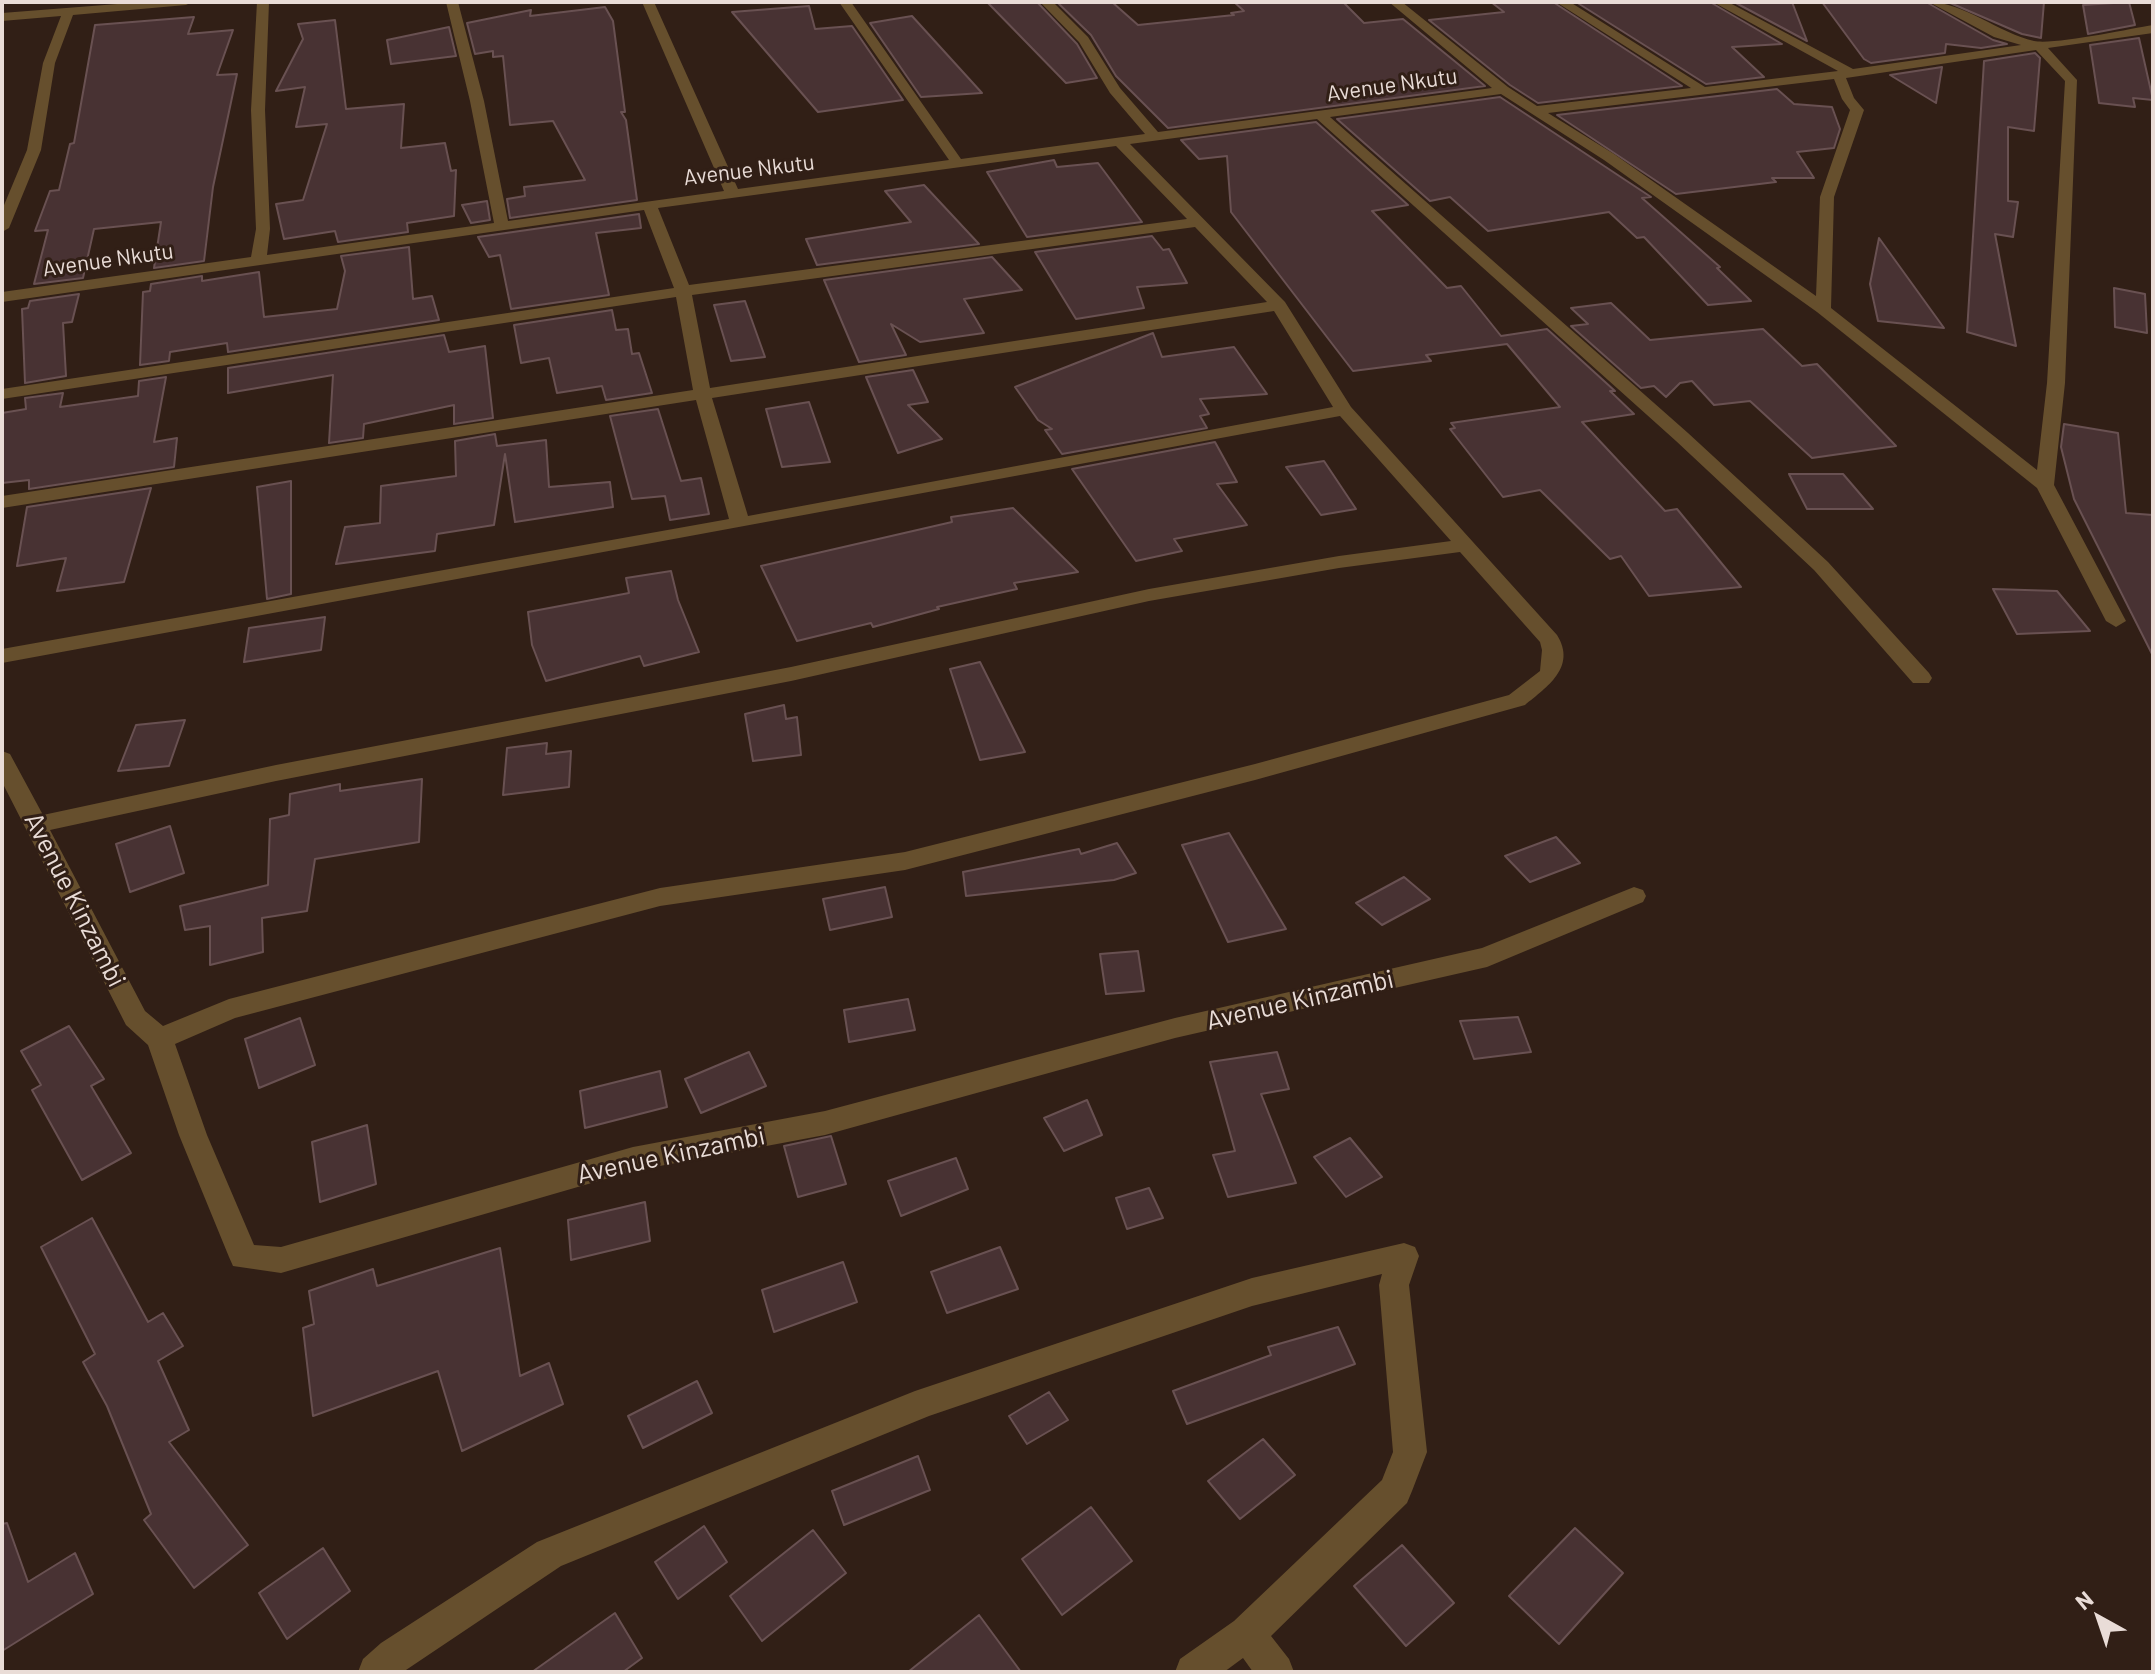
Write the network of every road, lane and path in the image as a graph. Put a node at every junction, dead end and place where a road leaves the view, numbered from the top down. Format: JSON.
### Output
{"nodes":[{"id":1,"x":186,"y":2,"type":"edge"},
{"id":2,"x":263,"y":2,"type":"edge"},
{"id":3,"x":452,"y":2,"type":"edge"},
{"id":4,"x":648,"y":2,"type":"edge"},
{"id":5,"x":845,"y":2,"type":"edge"},
{"id":6,"x":1046,"y":2,"type":"edge"},
{"id":7,"x":1395,"y":2,"type":"edge"},
{"id":8,"x":1562,"y":2,"type":"edge"},
{"id":9,"x":1719,"y":2,"type":"edge"},
{"id":10,"x":1935,"y":2,"type":"edge"},
{"id":11,"x":69,"y":11,"type":"junction"},
{"id":12,"x":2,"y":17,"type":"edge"},
{"id":13,"x":2153,"y":29,"type":"edge"},
{"id":14,"x":2039,"y":46,"type":"junction"},
{"id":15,"x":1845,"y":74,"type":"junction"},
{"id":16,"x":1503,"y":90,"type":"junction"},
{"id":17,"x":1702,"y":90,"type":"junction"},
{"id":18,"x":1537,"y":110,"type":"junction"},
{"id":19,"x":1322,"y":117,"type":"junction"},
{"id":20,"x":1156,"y":138,"type":"junction"},
{"id":21,"x":1120,"y":142,"type":"junction"},
{"id":22,"x":958,"y":164,"type":"junction"},
{"id":23,"x":733,"y":194,"type":"junction"},
{"id":24,"x":649,"y":205,"type":"junction"},
{"id":25,"x":1201,"y":222,"type":"junction"},
{"id":26,"x":502,"y":227,"type":"junction"},
{"id":27,"x":2,"y":228,"type":"edge"},
{"id":28,"x":258,"y":261,"type":"junction"},
{"id":29,"x":683,"y":291,"type":"junction"},
{"id":30,"x":2,"y":297,"type":"edge"},
{"id":31,"x":1279,"y":305,"type":"junction"},
{"id":32,"x":1823,"y":309,"type":"junction"},
{"id":33,"x":2,"y":394,"type":"edge"},
{"id":34,"x":703,"y":395,"type":"junction"},
{"id":35,"x":1344,"y":410,"type":"junction"},
{"id":36,"x":2045,"y":485,"type":"junction"},
{"id":37,"x":2,"y":502,"type":"edge"},
{"id":38,"x":740,"y":523,"type":"junction"},
{"id":39,"x":1465,"y":545,"type":"junction"},
{"id":40,"x":2116,"y":621,"type":"dead end"},
{"id":41,"x":2,"y":656,"type":"edge"},
{"id":42,"x":1921,"y":678,"type":"dead end"},
{"id":43,"x":2,"y":759,"type":"edge"},
{"id":44,"x":36,"y":825,"type":"junction"},
{"id":45,"x":1634,"y":896,"type":"dead end"},
{"id":46,"x":160,"y":1039,"type":"junction"},
{"id":47,"x":1247,"y":1634,"type":"junction"},
{"id":48,"x":376,"y":1672,"type":"edge"},
{"id":49,"x":1193,"y":1672,"type":"edge"},
{"id":50,"x":1276,"y":1672,"type":"edge"}],
"edges":[{"from":1,"to":11,"type":"street"},
{"from":2,"to":28,"type":"street"},
{"from":3,"to":26,"type":"street"},
{"from":4,"to":23,"type":"street"},
{"from":5,"to":22,"type":"street"},
{"from":6,"to":20,"type":"street"},
{"from":7,"to":16,"type":"street"},
{"from":8,"to":17,"type":"street"},
{"from":9,"to":15,"type":"street"},
{"from":10,"to":14,"type":"street"},
{"from":11,"to":12,"type":"street"},
{"from":11,"to":27,"type":"street"},
{"from":13,"to":14,"type":"street"},
{"from":14,"to":15,"type":"street"},
{"from":14,"to":36,"type":"street"},
{"from":15,"to":17,"type":"street"},
{"from":15,"to":32,"type":"street"},
{"from":16,"to":18,"type":"street"},
{"from":16,"to":19,"type":"street","name":"Avenue Nkutu"},
{"from":17,"to":18,"type":"street"},
{"from":18,"to":32,"type":"street"},
{"from":19,"to":20,"type":"street","name":"Avenue Nkutu"},
{"from":19,"to":42,"type":"street"},
{"from":20,"to":21,"type":"street","name":"Avenue Nkutu"},
{"from":21,"to":22,"type":"street","name":"Avenue Nkutu"},
{"from":21,"to":25,"type":"street"},
{"from":22,"to":23,"type":"street","name":"Avenue Nkutu"},
{"from":23,"to":24,"type":"street","name":"Avenue Nkutu"},
{"from":24,"to":26,"type":"street","name":"Avenue Nkutu"},
{"from":24,"to":29,"type":"street"},
{"from":25,"to":29,"type":"street"},
{"from":25,"to":31,"type":"street"},
{"from":26,"to":28,"type":"street","name":"Avenue Nkutu"},
{"from":28,"to":30,"type":"street","name":"Avenue Nkutu"},
{"from":29,"to":33,"type":"street"},
{"from":29,"to":34,"type":"street"},
{"from":31,"to":34,"type":"street"},
{"from":31,"to":35,"type":"street"},
{"from":32,"to":36,"type":"street"},
{"from":34,"to":37,"type":"street"},
{"from":34,"to":38,"type":"street"},
{"from":35,"to":38,"type":"street"},
{"from":35,"to":39,"type":"street"},
{"from":36,"to":40,"type":"street"},
{"from":38,"to":41,"type":"street"},
{"from":39,"to":44,"type":"street"},
{"from":39,"to":46,"type":"street"},
{"from":43,"to":44,"type":"street","name":"Avenue Kinzambi"},
{"from":44,"to":46,"type":"street","name":"Avenue Kinzambi"},
{"from":45,"to":46,"type":"street","name":"Avenue Kinzambi"},
{"from":47,"to":48,"type":"street"},
{"from":47,"to":49,"type":"street"},
{"from":47,"to":50,"type":"street"}]}
